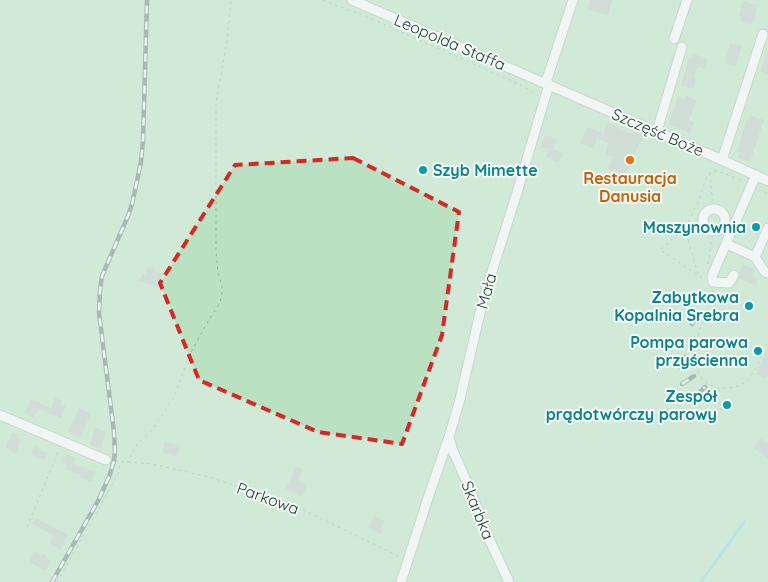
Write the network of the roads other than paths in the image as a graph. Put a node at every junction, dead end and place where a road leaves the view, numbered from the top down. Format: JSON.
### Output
{"nodes":[{"id":1,"x":352,"y":0,"type":"edge"},
{"id":2,"x":573,"y":0,"type":"edge"},
{"id":3,"x":687,"y":0,"type":"edge"},
{"id":4,"x":763,"y":34,"type":"dead end"},
{"id":5,"x":674,"y":39,"type":"dead end"},
{"id":6,"x":682,"y":47,"type":"dead end"},
{"id":7,"x":548,"y":84,"type":"junction"},
{"id":8,"x":657,"y":131,"type":"junction"},
{"id":9,"x":722,"y":160,"type":"junction"},
{"id":10,"x":756,"y":175,"type":"junction"},
{"id":11,"x":768,"y":181,"type":"edge"},
{"id":12,"x":739,"y":216,"type":"junction"},
{"id":13,"x":725,"y":220,"type":"junction"},
{"id":14,"x":768,"y":228,"type":"edge"},
{"id":15,"x":727,"y":244,"type":"junction"},
{"id":16,"x":755,"y":257,"type":"junction"},
{"id":17,"x":768,"y":273,"type":"edge"},
{"id":18,"x":734,"y":275,"type":"dead end"},
{"id":19,"x":0,"y":416,"type":"edge"},
{"id":20,"x":449,"y":437,"type":"junction"},
{"id":21,"x":106,"y":460,"type":"dead end"},
{"id":22,"x":401,"y":582,"type":"edge"},
{"id":23,"x":509,"y":582,"type":"edge"}],
"edges":[{"from":1,"to":7,"type":"street","name":"Leopolda Staffa"},
{"from":2,"to":7,"type":"street","name":"Mała"},
{"from":3,"to":5,"type":"street"},
{"from":4,"to":9,"type":"street"},
{"from":6,"to":8,"type":"street"},
{"from":7,"to":8,"type":"street","name":"Szczęść Boże"},
{"from":7,"to":20,"type":"street","name":"Mała"},
{"from":8,"to":9,"type":"street","name":"Szczęść Boże"},
{"from":9,"to":10,"type":"street","name":"Szczęść Boże"},
{"from":10,"to":11,"type":"street","name":"Szczęść Boże"},
{"from":10,"to":12,"type":"street"},
{"from":12,"to":13,"type":"street"},
{"from":12,"to":15,"type":"street"},
{"from":13,"to":13,"type":"street"},
{"from":14,"to":16,"type":"street"},
{"from":15,"to":16,"type":"street"},
{"from":15,"to":18,"type":"street"},
{"from":16,"to":17,"type":"street"},
{"from":19,"to":21,"type":"street"},
{"from":20,"to":22,"type":"street","name":"Mała"},
{"from":20,"to":23,"type":"street","name":"Skarbka"}]}
